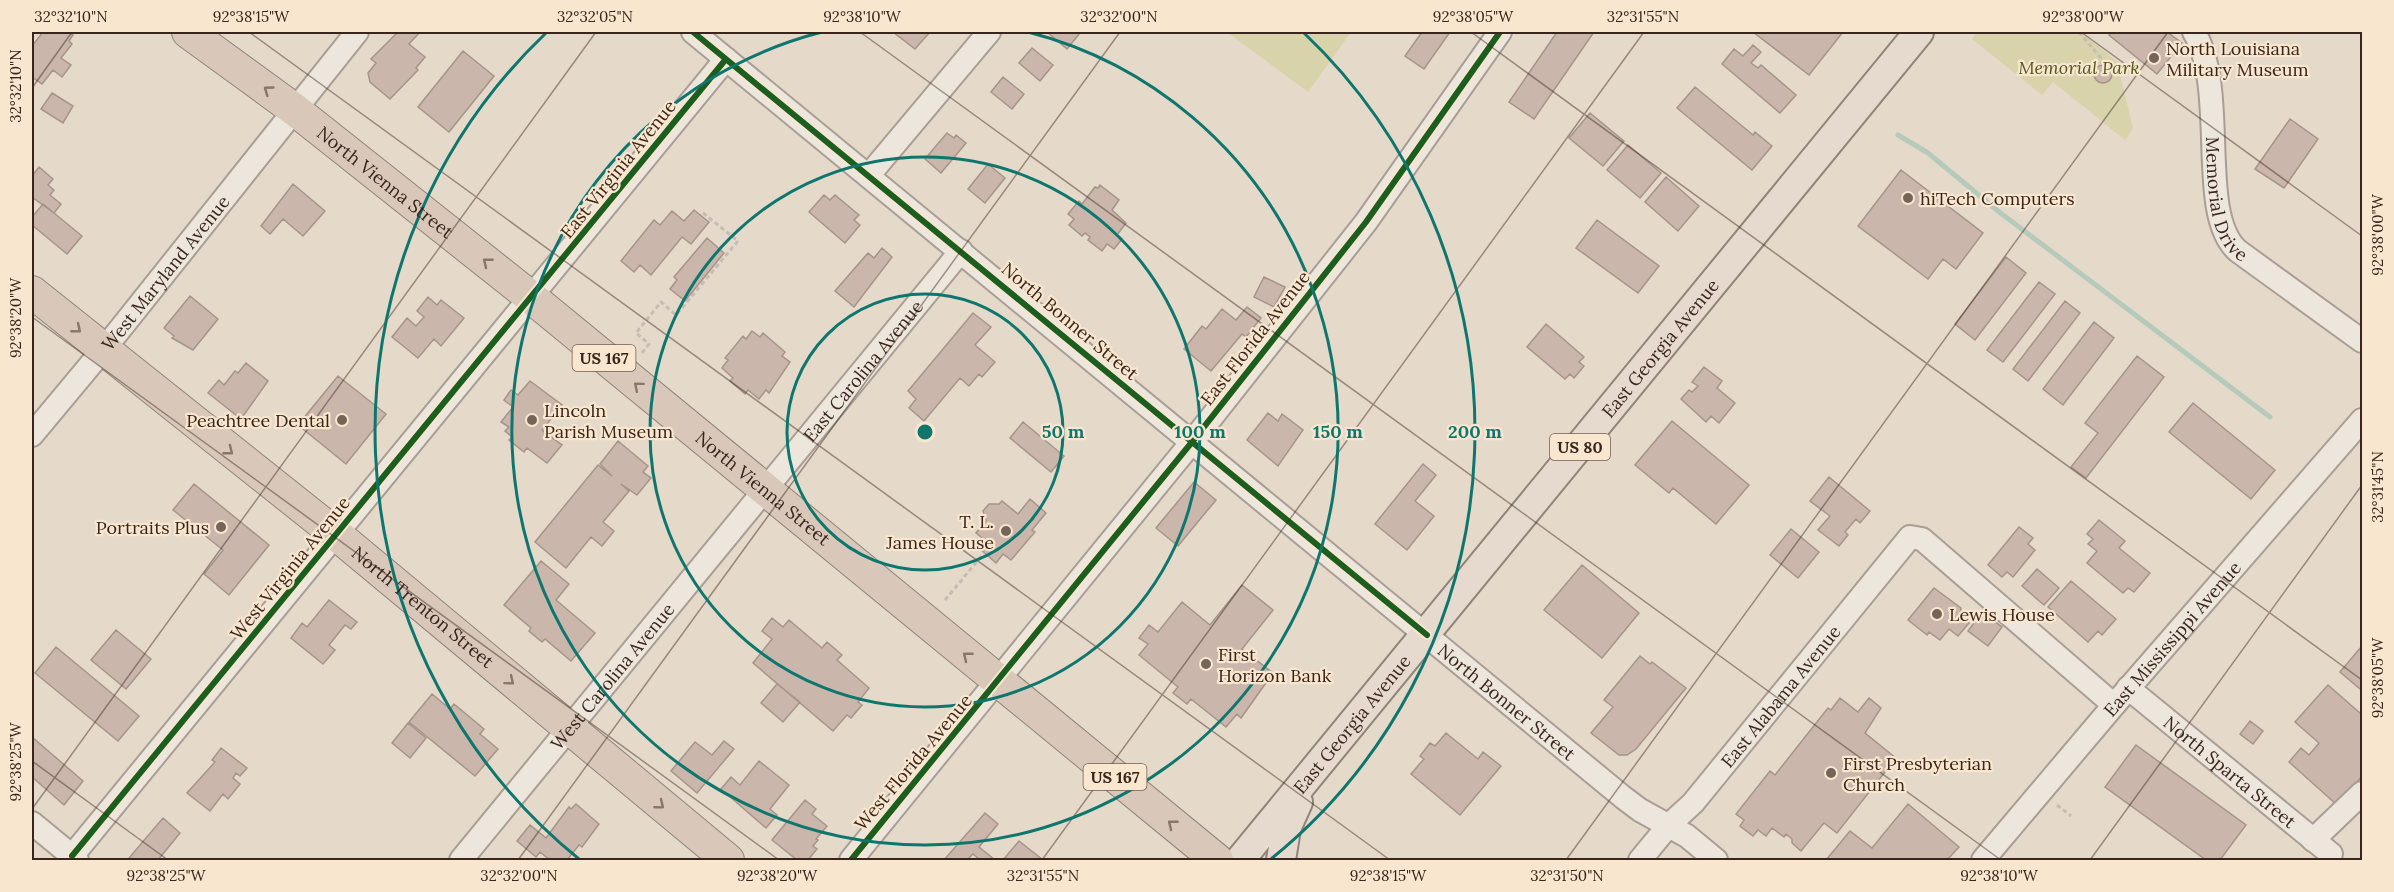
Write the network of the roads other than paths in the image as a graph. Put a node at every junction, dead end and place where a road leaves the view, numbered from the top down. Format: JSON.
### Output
{"nodes":[{"id":1,"x":188,"y":32,"type":"edge"},
{"id":2,"x":357,"y":32,"type":"edge"},
{"id":3,"x":693,"y":32,"type":"edge"},
{"id":4,"x":989,"y":32,"type":"edge"},
{"id":5,"x":1500,"y":32,"type":"edge"},
{"id":6,"x":1918,"y":32,"type":"edge"},
{"id":7,"x":2194,"y":32,"type":"edge"},
{"id":8,"x":726,"y":59,"type":"junction"},
{"id":9,"x":296,"y":110,"type":"junction"},
{"id":10,"x":869,"y":175,"type":"junction"},
{"id":11,"x":961,"y":251,"type":"junction"},
{"id":12,"x":32,"y":292,"type":"edge"},
{"id":13,"x":532,"y":298,"type":"junction"},
{"id":14,"x":2362,"y":341,"type":"edge"},
{"id":15,"x":102,"y":351,"type":"junction"},
{"id":16,"x":2362,"y":420,"type":"edge"},
{"id":17,"x":32,"y":435,"type":"edge"},
{"id":18,"x":1192,"y":442,"type":"junction"},
{"id":19,"x":766,"y":491,"type":"junction"},
{"id":20,"x":337,"y":536,"type":"junction"},
{"id":21,"x":1922,"y":539,"type":"joint"},
{"id":22,"x":1427,"y":635,"type":"junction"},
{"id":23,"x":998,"y":682,"type":"junction"},
{"id":24,"x":2121,"y":696,"type":"junction"},
{"id":25,"x":568,"y":730,"type":"junction"},
{"id":26,"x":1307,"y":782,"type":"junction"},
{"id":27,"x":2362,"y":793,"type":"edge"},
{"id":28,"x":32,"y":823,"type":"edge"},
{"id":29,"x":1669,"y":825,"type":"junction"},
{"id":30,"x":2313,"y":840,"type":"junction"},
{"id":31,"x":2331,"y":854,"type":"dead end"},
{"id":32,"x":74,"y":858,"type":"edge"},
{"id":33,"x":460,"y":861,"type":"edge"},
{"id":34,"x":728,"y":861,"type":"edge"},
{"id":35,"x":851,"y":861,"type":"edge"},
{"id":36,"x":1217,"y":861,"type":"edge"},
{"id":37,"x":1240,"y":861,"type":"edge"},
{"id":38,"x":1281,"y":861,"type":"edge"},
{"id":39,"x":1640,"y":861,"type":"edge"},
{"id":40,"x":1716,"y":861,"type":"edge"},
{"id":41,"x":1983,"y":861,"type":"edge"}],
"edges":[{"from":9,"to":1,"type":"highway","name":"North Vienna Street","number":"US 167","one_way":true},
{"from":2,"to":9,"type":"street","name":"West Maryland Avenue"},
{"from":3,"to":8,"type":"street","name":"North Bonner Street"},
{"from":4,"to":10,"type":"street"},
{"from":5,"to":18,"type":"street","name":"East Florida Avenue"},
{"from":6,"to":22,"type":"main road","name":"East Georgia Avenue","number":"US 80"},
{"from":7,"to":14,"type":"street","name":"Memorial Drive"},
{"from":8,"to":10,"type":"street","name":"North Bonner Street"},
{"from":8,"to":13,"type":"street","name":"East Virginia Avenue"},
{"from":13,"to":9,"type":"highway","name":"North Vienna Street","number":"US 167","one_way":true},
{"from":9,"to":15,"type":"street","name":"West Maryland Avenue"},
{"from":10,"to":11,"type":"street","name":"North Bonner Street"},
{"from":11,"to":18,"type":"street","name":"North Bonner Street"},
{"from":11,"to":19,"type":"street","name":"East Carolina Avenue"},
{"from":12,"to":15,"type":"highway","name":"North Trenton Street","one_way":true},
{"from":19,"to":13,"type":"highway","name":"North Vienna Street","number":"US 167","one_way":true},
{"from":13,"to":20,"type":"street","name":"West Virginia Avenue"},
{"from":15,"to":17,"type":"street","name":"West Maryland Avenue"},
{"from":15,"to":20,"type":"highway","name":"North Trenton Street","one_way":true},
{"from":16,"to":24,"type":"street","name":"East Mississippi Avenue"},
{"from":18,"to":22,"type":"street","name":"North Bonner Street"},
{"from":18,"to":23,"type":"street","name":"East Florida Avenue"},
{"from":23,"to":19,"type":"highway","name":"North Vienna Street","number":"US 167","one_way":true},
{"from":19,"to":25,"type":"street","name":"West Carolina Avenue"},
{"from":20,"to":25,"type":"highway","name":"North Trenton Street","one_way":true},
{"from":20,"to":32,"type":"street","name":"West Virginia Avenue"},
{"from":21,"to":24,"type":"street","name":"North Sparta Street"},
{"from":21,"to":29,"type":"street","name":"East Alabama Avenue"},
{"from":22,"to":26,"type":"main road","name":"East Georgia Avenue","number":"US 80"},
{"from":22,"to":29,"type":"street","name":"North Bonner Street"},
{"from":23,"to":35,"type":"street","name":"West Florida Avenue"},
{"from":36,"to":23,"type":"highway","name":"North Vienna Street","number":"US 167","one_way":true},
{"from":24,"to":30,"type":"street","name":"North Sparta Street"},
{"from":24,"to":41,"type":"street","name":"East Mississippi Avenue"},
{"from":25,"to":33,"type":"street","name":"West Carolina Avenue"},
{"from":25,"to":34,"type":"highway","name":"North Trenton Street","one_way":true},
{"from":26,"to":37,"type":"main road","name":"East Georgia Avenue","number":"US 80"},
{"from":26,"to":38,"type":"main road"},
{"from":27,"to":30,"type":"street"},
{"from":28,"to":32,"type":"street"},
{"from":29,"to":39,"type":"street","name":"East Alabama Avenue"},
{"from":29,"to":40,"type":"street","name":"North Bonner Street"},
{"from":30,"to":31,"type":"street","name":"North Sparta Street"}]}
